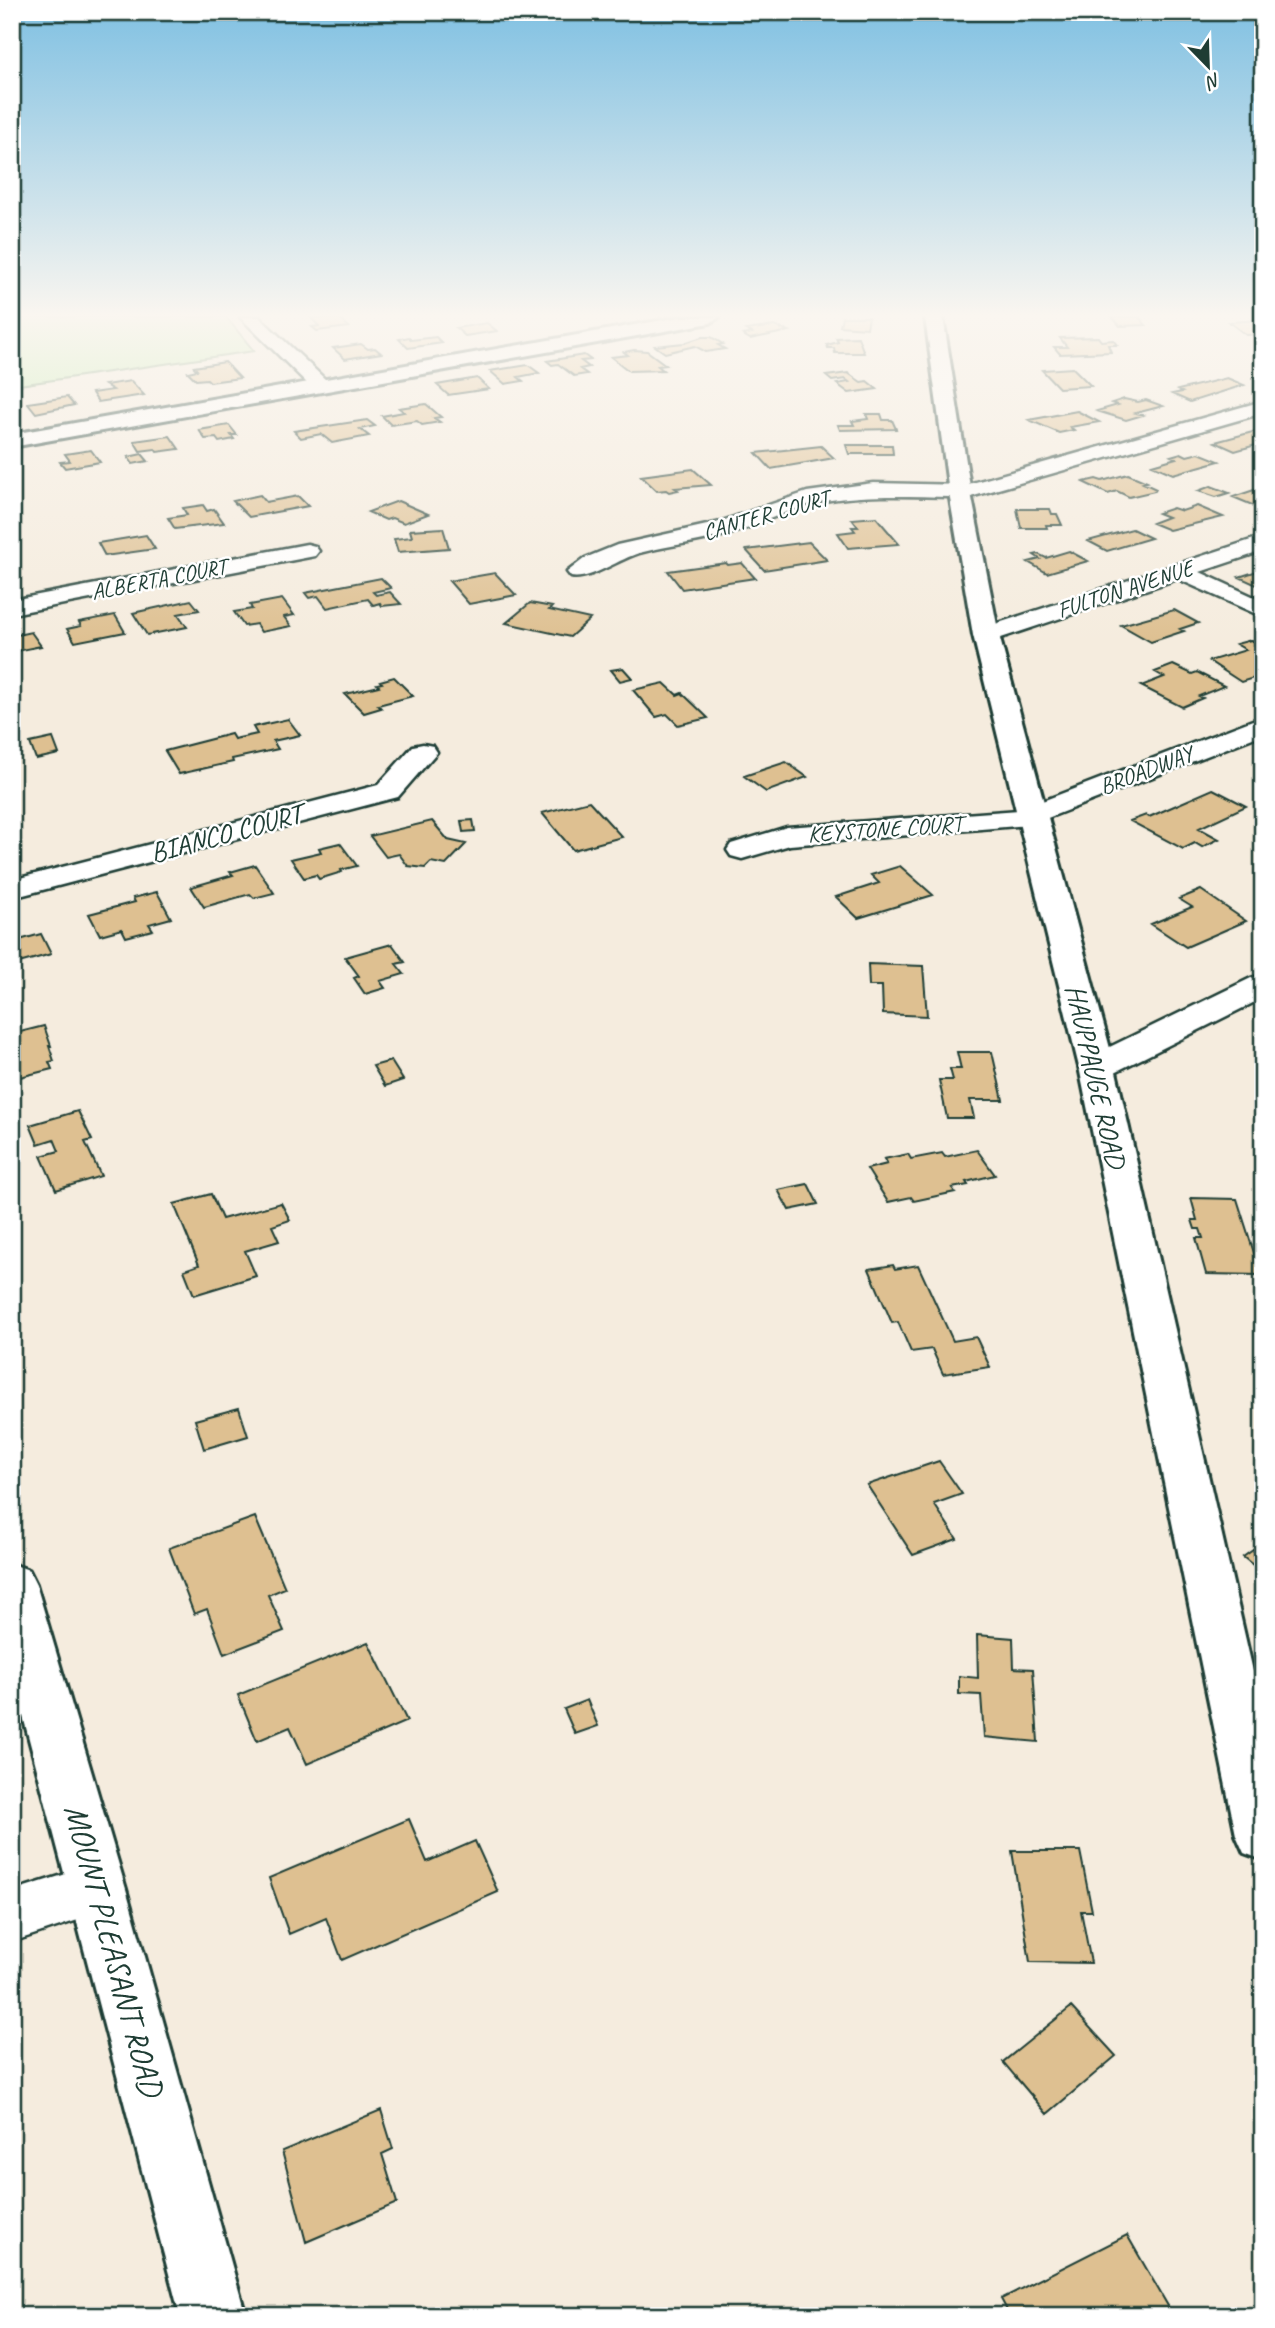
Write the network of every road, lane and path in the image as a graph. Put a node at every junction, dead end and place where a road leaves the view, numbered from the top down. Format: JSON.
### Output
{"nodes":[{"id":1,"x":98,"y":426,"type":"edge"},
{"id":2,"x":950,"y":426,"type":"edge"},
{"id":3,"x":1196,"y":426,"type":"edge"},
{"id":4,"x":12,"y":441,"type":"edge"},
{"id":5,"x":960,"y":491,"type":"junction"},
{"id":6,"x":1263,"y":543,"type":"edge"},
{"id":7,"x":307,"y":551,"type":"dead end"},
{"id":8,"x":1180,"y":571,"type":"junction"},
{"id":9,"x":579,"y":572,"type":"dead end"},
{"id":10,"x":12,"y":607,"type":"edge"},
{"id":11,"x":1263,"y":610,"type":"edge"},
{"id":12,"x":986,"y":635,"type":"junction"},
{"id":13,"x":1263,"y":724,"type":"edge"},
{"id":14,"x":423,"y":752,"type":"dead end"},
{"id":15,"x":1030,"y":817,"type":"junction"},
{"id":16,"x":742,"y":850,"type":"dead end"},
{"id":17,"x":12,"y":889,"type":"edge"},
{"id":18,"x":1263,"y":985,"type":"edge"},
{"id":19,"x":1097,"y":1067,"type":"junction"},
{"id":20,"x":12,"y":1584,"type":"edge"},
{"id":21,"x":1263,"y":1835,"type":"edge"},
{"id":22,"x":98,"y":1889,"type":"junction"},
{"id":23,"x":12,"y":1917,"type":"edge"},
{"id":24,"x":213,"y":2316,"type":"edge"}],
"edges":[{"from":1,"to":4,"type":"main road"},
{"from":2,"to":5,"type":"main road","name":"HAUPPAUGE ROAD"},
{"from":3,"to":5,"type":"street","name":"CANTER COURT"},
{"from":5,"to":9,"type":"street","name":"CANTER COURT"},
{"from":5,"to":12,"type":"main road","name":"HAUPPAUGE ROAD"},
{"from":6,"to":8,"type":"street","name":"FULTON AVENUE"},
{"from":7,"to":10,"type":"street","name":"ALBERTA COURT"},
{"from":8,"to":11,"type":"street"},
{"from":8,"to":12,"type":"street","name":"FULTON AVENUE"},
{"from":12,"to":15,"type":"main road","name":"HAUPPAUGE ROAD"},
{"from":13,"to":15,"type":"street","name":"BROADWAY"},
{"from":14,"to":17,"type":"street","name":"BIANCO COURT"},
{"from":15,"to":16,"type":"street","name":"KEYSTONE COURT"},
{"from":15,"to":19,"type":"main road","name":"HAUPPAUGE ROAD"},
{"from":18,"to":19,"type":"street"},
{"from":19,"to":21,"type":"main road","name":"HAUPPAUGE ROAD"},
{"from":20,"to":22,"type":"main road","name":"MOUNT PLEASANT ROAD"},
{"from":22,"to":23,"type":"street"},
{"from":22,"to":24,"type":"main road","name":"MOUNT PLEASANT ROAD"}]}
